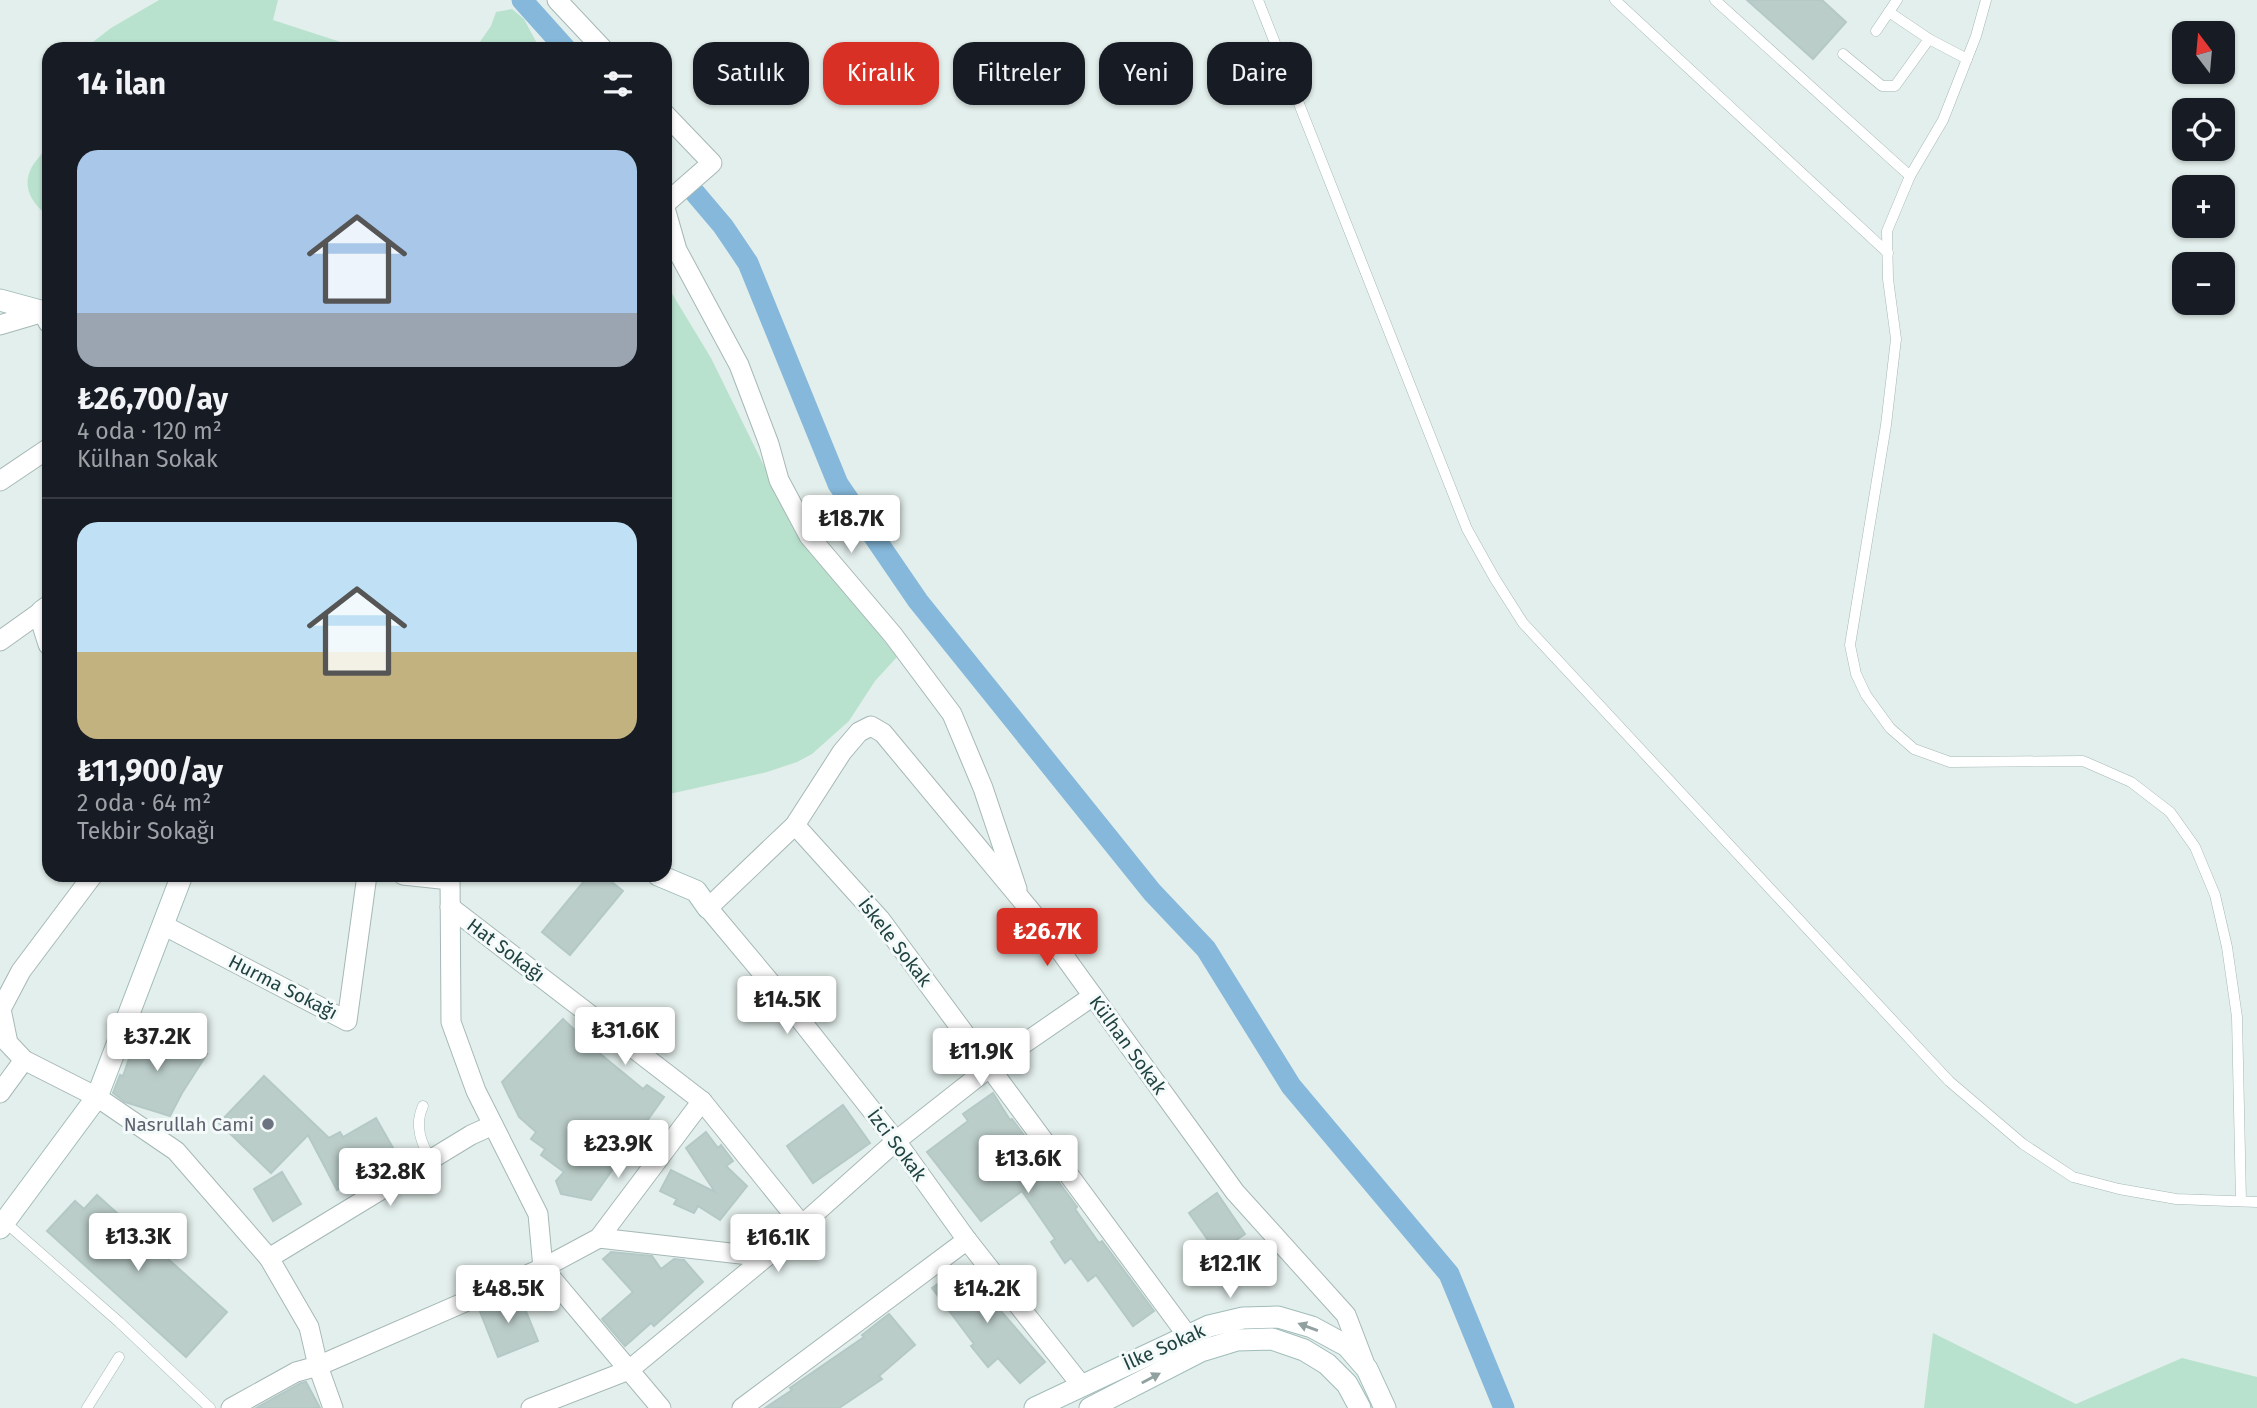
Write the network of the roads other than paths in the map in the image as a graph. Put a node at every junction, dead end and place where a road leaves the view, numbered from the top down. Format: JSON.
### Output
{"nodes":[{"id":1,"x":557,"y":0,"type":"edge"},
{"id":2,"x":1258,"y":0,"type":"edge"},
{"id":3,"x":1615,"y":0,"type":"edge"},
{"id":4,"x":1715,"y":0,"type":"edge"},
{"id":5,"x":1897,"y":0,"type":"edge"},
{"id":6,"x":1986,"y":0,"type":"edge"},
{"id":7,"x":1889,"y":12,"type":"junction"},
{"id":8,"x":1876,"y":31,"type":"dead end"},
{"id":9,"x":1929,"y":39,"type":"junction"},
{"id":10,"x":596,"y":42,"type":"edge"},
{"id":11,"x":1843,"y":54,"type":"dead end"},
{"id":12,"x":1967,"y":59,"type":"junction"},
{"id":13,"x":672,"y":121,"type":"edge"},
{"id":14,"x":1910,"y":176,"type":"junction"},
{"id":15,"x":672,"y":200,"type":"edge"},
{"id":16,"x":672,"y":232,"type":"edge"},
{"id":17,"x":1888,"y":253,"type":"junction"},
{"id":18,"x":0,"y":300,"type":"edge"},
{"id":19,"x":42,"y":316,"type":"edge"},
{"id":20,"x":42,"y":318,"type":"edge"},
{"id":21,"x":0,"y":325,"type":"edge"},
{"id":22,"x":42,"y":453,"type":"edge"},
{"id":23,"x":0,"y":481,"type":"edge"},
{"id":24,"x":42,"y":612,"type":"edge"},
{"id":25,"x":0,"y":641,"type":"edge"},
{"id":26,"x":795,"y":825,"type":"junction"},
{"id":27,"x":672,"y":881,"type":"edge"},
{"id":28,"x":88,"y":882,"type":"edge"},
{"id":29,"x":179,"y":882,"type":"edge"},
{"id":30,"x":366,"y":882,"type":"edge"},
{"id":31,"x":450,"y":882,"type":"edge"},
{"id":32,"x":1021,"y":900,"type":"junction"},
{"id":33,"x":450,"y":907,"type":"junction"},
{"id":34,"x":708,"y":908,"type":"junction"},
{"id":35,"x":163,"y":925,"type":"junction"},
{"id":36,"x":1093,"y":996,"type":"junction"},
{"id":37,"x":24,"y":1060,"type":"junction"},
{"id":38,"x":990,"y":1067,"type":"junction"},
{"id":39,"x":0,"y":1093,"type":"edge"},
{"id":40,"x":97,"y":1097,"type":"junction"},
{"id":41,"x":702,"y":1101,"type":"junction"},
{"id":42,"x":423,"y":1106,"type":"dead end"},
{"id":43,"x":493,"y":1125,"type":"junction"},
{"id":44,"x":895,"y":1141,"type":"junction"},
{"id":45,"x":431,"y":1160,"type":"junction"},
{"id":46,"x":2241,"y":1201,"type":"junction"},
{"id":47,"x":2257,"y":1202,"type":"edge"},
{"id":48,"x":3,"y":1225,"type":"edge"},
{"id":49,"x":802,"y":1225,"type":"junction"},
{"id":50,"x":599,"y":1238,"type":"junction"},
{"id":51,"x":967,"y":1240,"type":"junction"},
{"id":52,"x":766,"y":1257,"type":"junction"},
{"id":53,"x":269,"y":1258,"type":"junction"},
{"id":54,"x":543,"y":1268,"type":"junction"},
{"id":55,"x":1187,"y":1335,"type":"junction"},
{"id":56,"x":119,"y":1357,"type":"dead end"},
{"id":57,"x":318,"y":1366,"type":"junction"},
{"id":58,"x":1367,"y":1369,"type":"junction"},
{"id":59,"x":629,"y":1370,"type":"junction"},
{"id":60,"x":1082,"y":1385,"type":"junction"},
{"id":61,"x":1091,"y":1407,"type":"edge"},
{"id":62,"x":87,"y":1408,"type":"edge"},
{"id":63,"x":211,"y":1408,"type":"edge"},
{"id":64,"x":231,"y":1408,"type":"edge"},
{"id":65,"x":333,"y":1408,"type":"edge"},
{"id":66,"x":531,"y":1408,"type":"edge"},
{"id":67,"x":661,"y":1408,"type":"edge"},
{"id":68,"x":741,"y":1408,"type":"edge"},
{"id":69,"x":1035,"y":1408,"type":"edge"},
{"id":70,"x":1360,"y":1408,"type":"edge"},
{"id":71,"x":1385,"y":1408,"type":"edge"}],
"edges":[{"from":1,"to":10,"type":"street"},
{"from":2,"to":46,"type":"lane"},
{"from":3,"to":17,"type":"lane"},
{"from":4,"to":14,"type":"lane"},
{"from":5,"to":7,"type":"lane"},
{"from":6,"to":12,"type":"lane"},
{"from":7,"to":8,"type":"lane"},
{"from":7,"to":9,"type":"lane"},
{"from":9,"to":11,"type":"lane"},
{"from":9,"to":12,"type":"lane"},
{"from":12,"to":14,"type":"lane"},
{"from":13,"to":15,"type":"street"},
{"from":14,"to":17,"type":"lane"},
{"from":16,"to":32,"type":"street"},
{"from":17,"to":46,"type":"lane"},
{"from":18,"to":19,"type":"street"},
{"from":20,"to":21,"type":"street"},
{"from":22,"to":23,"type":"street"},
{"from":24,"to":25,"type":"street"},
{"from":26,"to":32,"type":"street","name":"Külhan Sokak"},
{"from":26,"to":34,"type":"street","name":"Külhan Sokak"},
{"from":26,"to":38,"type":"street","name":"İskele Sokak"},
{"from":27,"to":34,"type":"street"},
{"from":28,"to":37,"type":"street"},
{"from":29,"to":35,"type":"street"},
{"from":30,"to":35,"type":"street","name":"Hurma Sokağı"},
{"from":31,"to":33,"type":"street"},
{"from":32,"to":36,"type":"street","name":"Külhan Sokak"},
{"from":33,"to":41,"type":"street","name":"Hat Sokağı"},
{"from":33,"to":43,"type":"street"},
{"from":34,"to":44,"type":"street","name":"İzci Sokak"},
{"from":35,"to":40,"type":"street"},
{"from":36,"to":38,"type":"street"},
{"from":36,"to":58,"type":"street","name":"Külhan Sokak"},
{"from":37,"to":39,"type":"street"},
{"from":37,"to":40,"type":"street"},
{"from":38,"to":44,"type":"street"},
{"from":38,"to":55,"type":"street","name":"İskele Sokak"},
{"from":40,"to":48,"type":"street"},
{"from":40,"to":53,"type":"street"},
{"from":41,"to":49,"type":"street","name":"Hat Sokağı"},
{"from":41,"to":50,"type":"street"},
{"from":42,"to":45,"type":"lane"},
{"from":43,"to":45,"type":"street"},
{"from":43,"to":54,"type":"street"},
{"from":44,"to":49,"type":"street"},
{"from":44,"to":51,"type":"street","name":"İzci Sokak"},
{"from":45,"to":53,"type":"street"},
{"from":46,"to":47,"type":"lane"},
{"from":48,"to":63,"type":"lane"},
{"from":49,"to":52,"type":"street"},
{"from":50,"to":52,"type":"street"},
{"from":50,"to":54,"type":"street"},
{"from":51,"to":60,"type":"street","name":"İzci Sokak"},
{"from":51,"to":68,"type":"street"},
{"from":52,"to":59,"type":"street"},
{"from":53,"to":57,"type":"street"},
{"from":54,"to":57,"type":"street"},
{"from":54,"to":59,"type":"street"},
{"from":58,"to":55,"type":"street","name":"İlke Sokak","one_way":true},
{"from":55,"to":60,"type":"street","name":"İlke Sokak"},
{"from":56,"to":62,"type":"lane"},
{"from":57,"to":64,"type":"street"},
{"from":57,"to":65,"type":"street"},
{"from":58,"to":71,"type":"street","name":"İlke Sokak"},
{"from":59,"to":66,"type":"street"},
{"from":59,"to":67,"type":"street"},
{"from":60,"to":61,"type":"street"},
{"from":60,"to":69,"type":"street","name":"İlke Sokak"},
{"from":61,"to":70,"type":"street","name":"İlke Sokak","one_way":true}]}
